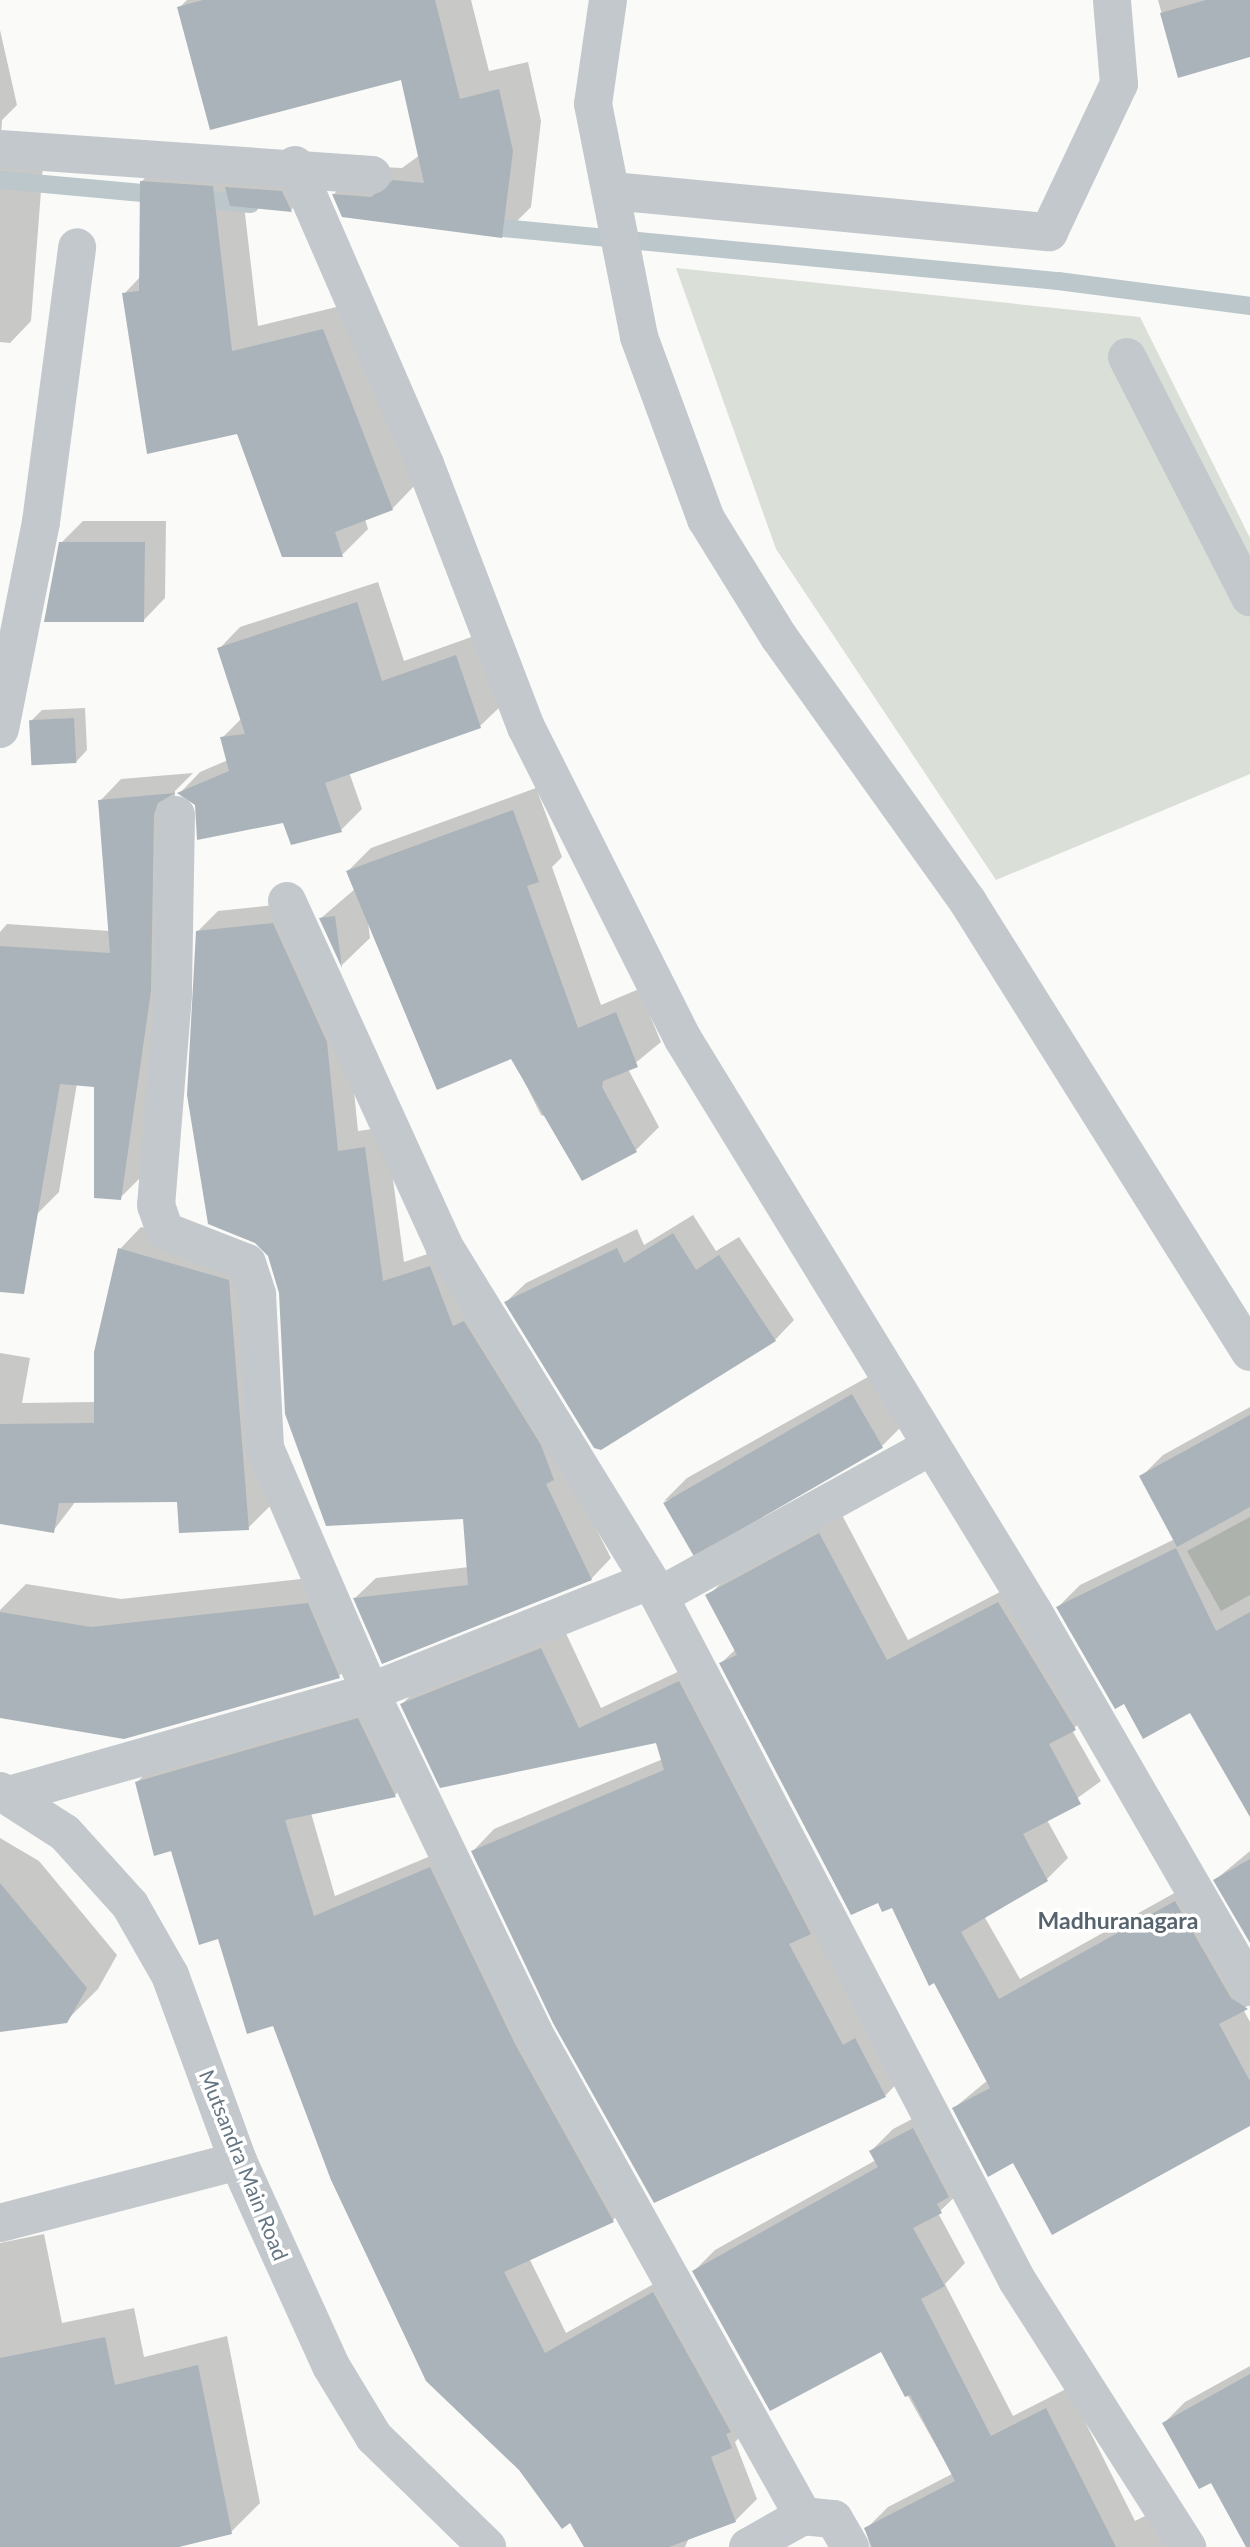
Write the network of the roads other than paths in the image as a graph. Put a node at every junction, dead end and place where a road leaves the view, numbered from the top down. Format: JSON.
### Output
{"nodes":[{"id":1,"x":608,"y":0,"type":"edge"},
{"id":2,"x":1112,"y":0,"type":"edge"},
{"id":3,"x":0,"y":149,"type":"edge"},
{"id":4,"x":295,"y":165,"type":"junction"},
{"id":5,"x":372,"y":175,"type":"dead end"},
{"id":6,"x":612,"y":191,"type":"junction"},
{"id":7,"x":77,"y":247,"type":"dead end"},
{"id":8,"x":1127,"y":356,"type":"dead end"},
{"id":9,"x":1250,"y":597,"type":"edge"},
{"id":10,"x":0,"y":729,"type":"edge"},
{"id":11,"x":176,"y":815,"type":"dead end"},
{"id":12,"x":287,"y":901,"type":"dead end"},
{"id":13,"x":1250,"y":1352,"type":"edge"},
{"id":14,"x":930,"y":1447,"type":"junction"},
{"id":15,"x":652,"y":1589,"type":"junction"},
{"id":16,"x":370,"y":1692,"type":"junction"},
{"id":17,"x":4,"y":1793,"type":"edge"},
{"id":18,"x":1250,"y":1987,"type":"edge"},
{"id":19,"x":238,"y":2161,"type":"junction"},
{"id":20,"x":0,"y":2223,"type":"edge"},
{"id":21,"x":803,"y":2516,"type":"junction"},
{"id":22,"x":487,"y":2547,"type":"edge"},
{"id":23,"x":748,"y":2547,"type":"edge"},
{"id":24,"x":850,"y":2547,"type":"edge"},
{"id":25,"x":1187,"y":2547,"type":"edge"}],
"edges":[{"from":1,"to":6,"type":"street"},
{"from":2,"to":6,"type":"street"},
{"from":3,"to":4,"type":"street"},
{"from":4,"to":5,"type":"street"},
{"from":4,"to":14,"type":"street"},
{"from":6,"to":13,"type":"street"},
{"from":7,"to":10,"type":"street"},
{"from":8,"to":9,"type":"street"},
{"from":11,"to":16,"type":"street"},
{"from":12,"to":15,"type":"street"},
{"from":14,"to":15,"type":"street"},
{"from":14,"to":18,"type":"street"},
{"from":15,"to":16,"type":"street"},
{"from":15,"to":25,"type":"street"},
{"from":16,"to":17,"type":"street"},
{"from":16,"to":21,"type":"street"},
{"from":17,"to":19,"type":"street","name":"Mutsandra Main Road"},
{"from":19,"to":20,"type":"street"},
{"from":19,"to":22,"type":"street","name":"Mutsandra Main Road"},
{"from":21,"to":23,"type":"street"},
{"from":21,"to":24,"type":"street"}]}
